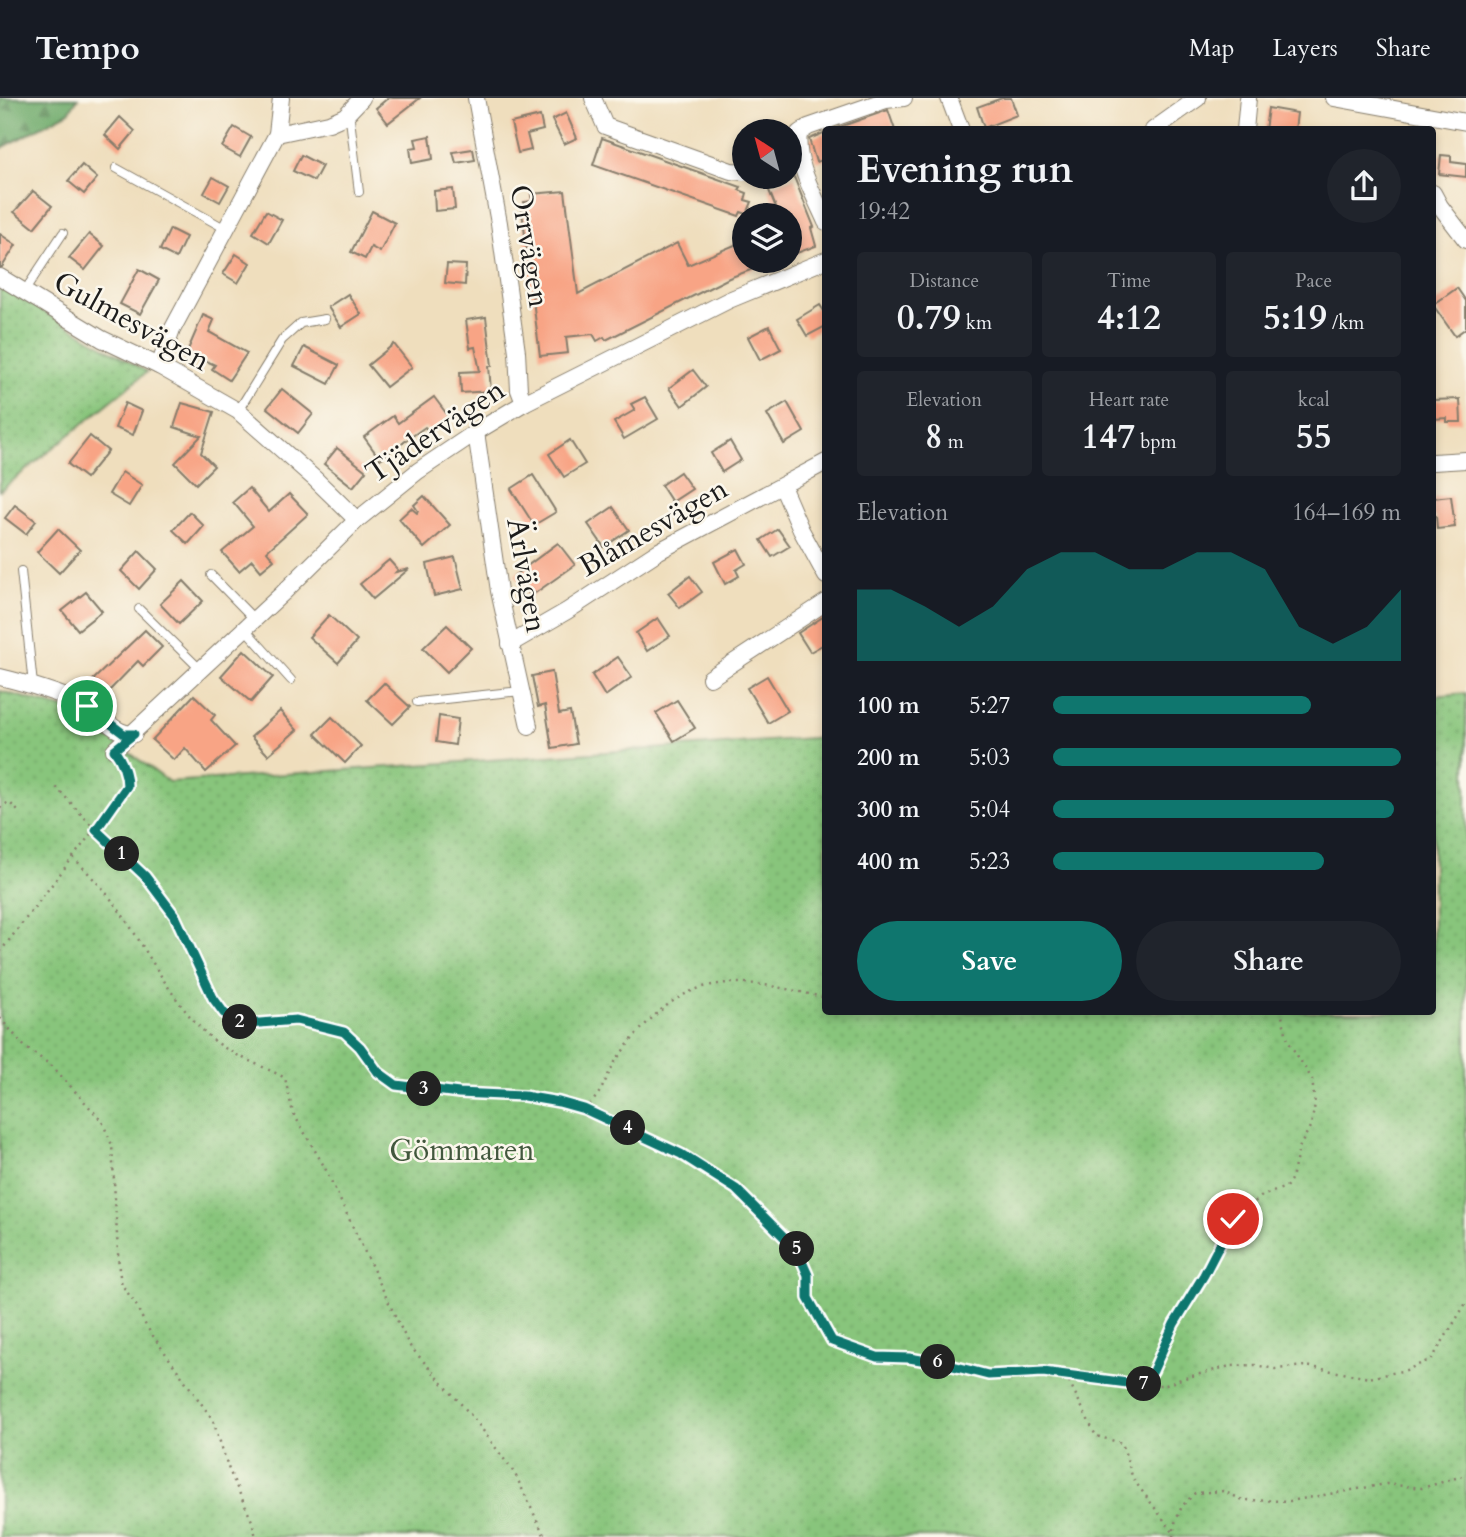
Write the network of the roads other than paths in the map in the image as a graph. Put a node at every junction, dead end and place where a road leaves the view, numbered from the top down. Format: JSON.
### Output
{"nodes":[{"id":1,"x":281,"y":98,"type":"edge"},
{"id":2,"x":362,"y":98,"type":"edge"},
{"id":3,"x":476,"y":98,"type":"edge"},
{"id":4,"x":593,"y":98,"type":"edge"},
{"id":5,"x":904,"y":98,"type":"edge"},
{"id":6,"x":949,"y":98,"type":"edge"},
{"id":7,"x":1198,"y":98,"type":"edge"},
{"id":8,"x":1248,"y":98,"type":"edge"},
{"id":9,"x":1334,"y":98,"type":"edge"},
{"id":10,"x":349,"y":111,"type":"junction"},
{"id":11,"x":1466,"y":122,"type":"edge"},
{"id":12,"x":1427,"y":123,"type":"edge"},
{"id":13,"x":960,"y":126,"type":"edge"},
{"id":14,"x":1159,"y":126,"type":"edge"},
{"id":15,"x":1245,"y":126,"type":"edge"},
{"id":16,"x":802,"y":131,"type":"edge"},
{"id":17,"x":277,"y":134,"type":"junction"},
{"id":18,"x":116,"y":168,"type":"dead end"},
{"id":19,"x":732,"y":171,"type":"edge"},
{"id":20,"x":802,"y":179,"type":"edge"},
{"id":21,"x":359,"y":191,"type":"dead end"},
{"id":22,"x":1436,"y":199,"type":"edge"},
{"id":23,"x":822,"y":215,"type":"edge"},
{"id":24,"x":226,"y":229,"type":"junction"},
{"id":25,"x":63,"y":233,"type":"dead end"},
{"id":26,"x":1466,"y":240,"type":"edge"},
{"id":27,"x":822,"y":262,"type":"edge"},
{"id":28,"x":0,"y":277,"type":"edge"},
{"id":29,"x":24,"y":292,"type":"junction"},
{"id":30,"x":325,"y":319,"type":"dead end"},
{"id":31,"x":159,"y":366,"type":"junction"},
{"id":32,"x":524,"y":403,"type":"junction"},
{"id":33,"x":238,"y":411,"type":"junction"},
{"id":34,"x":476,"y":432,"type":"junction"},
{"id":35,"x":1466,"y":460,"type":"edge"},
{"id":36,"x":1436,"y":461,"type":"edge"},
{"id":37,"x":822,"y":464,"type":"edge"},
{"id":38,"x":782,"y":486,"type":"junction"},
{"id":39,"x":357,"y":520,"type":"junction"},
{"id":40,"x":822,"y":569,"type":"edge"},
{"id":41,"x":20,"y":571,"type":"dead end"},
{"id":42,"x":211,"y":575,"type":"dead end"},
{"id":43,"x":822,"y":605,"type":"edge"},
{"id":44,"x":139,"y":609,"type":"dead end"},
{"id":45,"x":250,"y":624,"type":"junction"},
{"id":46,"x":510,"y":644,"type":"junction"},
{"id":47,"x":201,"y":670,"type":"junction"},
{"id":48,"x":0,"y":677,"type":"edge"},
{"id":49,"x":710,"y":678,"type":"dead end"},
{"id":50,"x":291,"y":680,"type":"dead end"},
{"id":51,"x":33,"y":685,"type":"junction"},
{"id":52,"x":521,"y":691,"type":"junction"},
{"id":53,"x":417,"y":702,"type":"dead end"},
{"id":54,"x":529,"y":726,"type":"dead end"},
{"id":55,"x":134,"y":734,"type":"junction"},
{"id":56,"x":114,"y":750,"type":"road end"}],
"edges":[{"from":1,"to":17,"type":"street"},
{"from":2,"to":10,"type":"street"},
{"from":3,"to":32,"type":"street","name":"Orrvägen"},
{"from":4,"to":19,"type":"street"},
{"from":5,"to":16,"type":"street"},
{"from":6,"to":13,"type":"street"},
{"from":7,"to":14,"type":"street"},
{"from":8,"to":15,"type":"street"},
{"from":9,"to":12,"type":"street"},
{"from":10,"to":17,"type":"street"},
{"from":10,"to":21,"type":"lane"},
{"from":11,"to":12,"type":"street"},
{"from":17,"to":24,"type":"street"},
{"from":18,"to":24,"type":"lane"},
{"from":20,"to":23,"type":"street"},
{"from":22,"to":26,"type":"street"},
{"from":24,"to":31,"type":"street"},
{"from":25,"to":29,"type":"lane"},
{"from":27,"to":32,"type":"street","name":"Tjädervägen"},
{"from":28,"to":29,"type":"street","name":"Gulmesvägen"},
{"from":29,"to":31,"type":"street","name":"Gulmesvägen"},
{"from":30,"to":33,"type":"lane"},
{"from":31,"to":33,"type":"street","name":"Gulmesvägen"},
{"from":32,"to":34,"type":"street","name":"Tjädervägen"},
{"from":33,"to":39,"type":"street","name":"Gulmesvägen"},
{"from":34,"to":39,"type":"street","name":"Tjädervägen"},
{"from":34,"to":46,"type":"street","name":"Ärlvägen"},
{"from":35,"to":36,"type":"street"},
{"from":37,"to":38,"type":"street","name":"Blåmesvägen"},
{"from":38,"to":40,"type":"street"},
{"from":38,"to":46,"type":"street","name":"Blåmesvägen"},
{"from":39,"to":45,"type":"street","name":"Tjädervägen"},
{"from":41,"to":51,"type":"lane"},
{"from":42,"to":45,"type":"lane"},
{"from":43,"to":49,"type":"street"},
{"from":44,"to":47,"type":"lane"},
{"from":45,"to":47,"type":"street","name":"Tjädervägen"},
{"from":45,"to":50,"type":"lane"},
{"from":46,"to":52,"type":"street","name":"Ärlvägen"},
{"from":47,"to":55,"type":"street","name":"Tjädervägen"},
{"from":48,"to":51,"type":"street"},
{"from":51,"to":55,"type":"street"},
{"from":52,"to":53,"type":"lane"},
{"from":52,"to":54,"type":"street","name":"Ärlvägen"},
{"from":55,"to":56,"type":"street","name":"Tjädervägen"}]}
